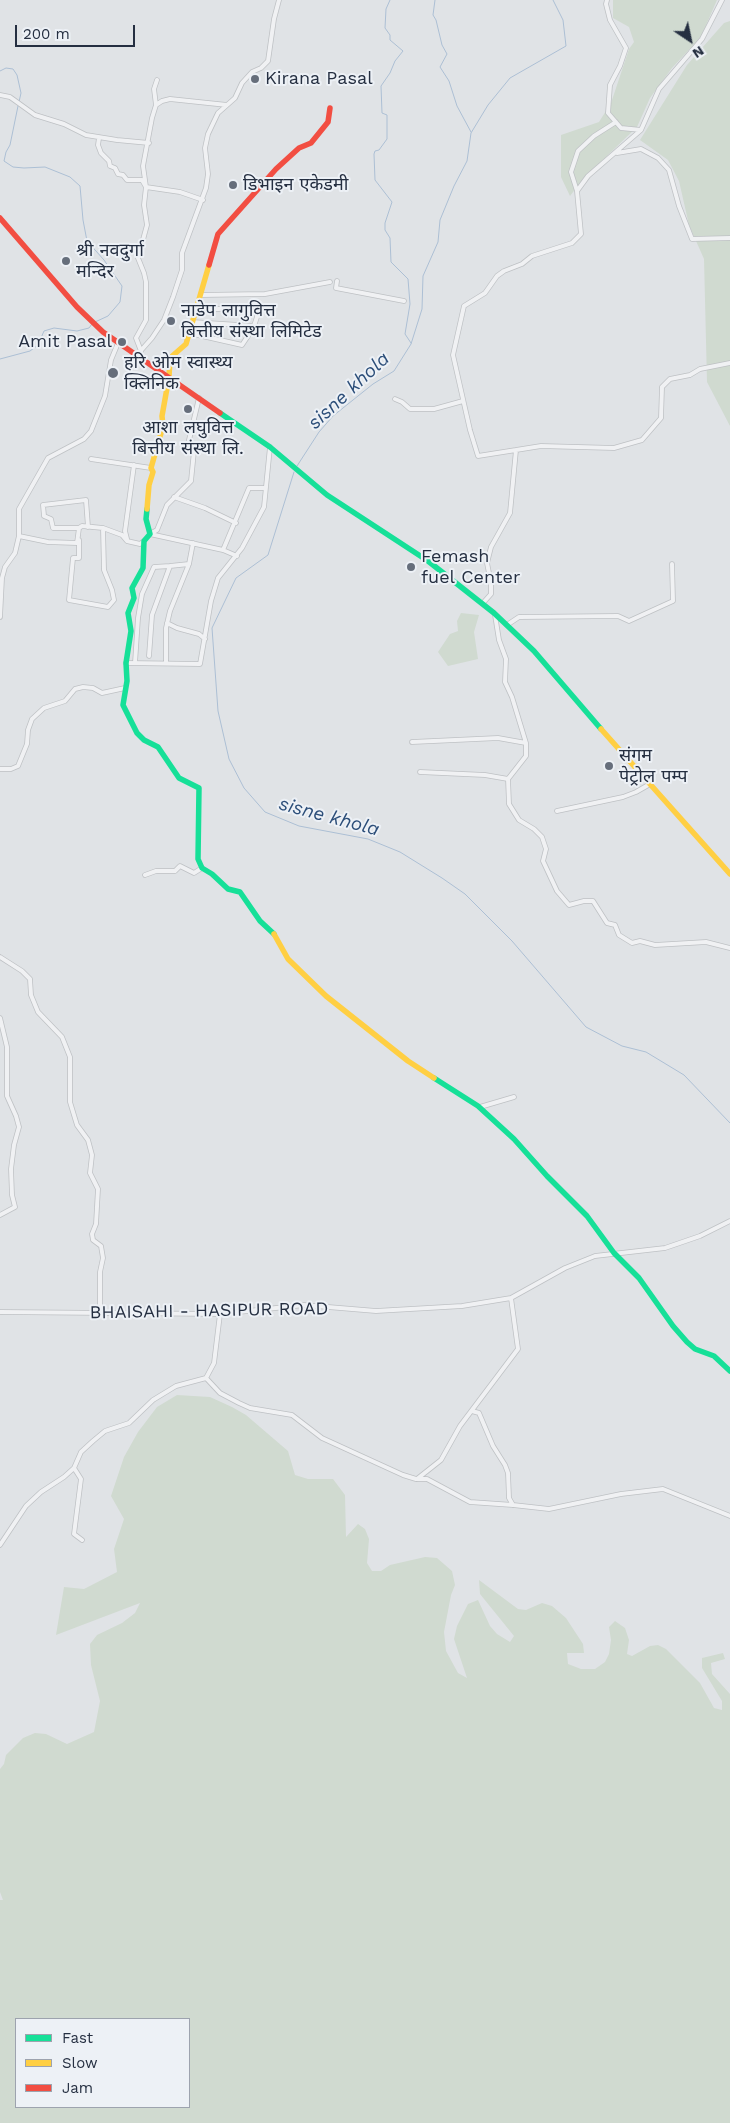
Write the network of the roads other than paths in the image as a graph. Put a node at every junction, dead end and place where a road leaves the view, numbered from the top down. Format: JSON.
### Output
{"nodes":[{"id":1,"x":279,"y":0,"type":"edge"},
{"id":2,"x":607,"y":0,"type":"edge"},
{"id":3,"x":722,"y":0,"type":"edge"},
{"id":4,"x":157,"y":80,"type":"dead end"},
{"id":5,"x":0,"y":95,"type":"edge"},
{"id":6,"x":156,"y":105,"type":"junction"},
{"id":7,"x":227,"y":105,"type":"junction"},
{"id":8,"x":330,"y":108,"type":"dead end"},
{"id":9,"x":616,"y":122,"type":"junction"},
{"id":10,"x":641,"y":130,"type":"junction"},
{"id":11,"x":99,"y":138,"type":"junction"},
{"id":12,"x":149,"y":143,"type":"junction"},
{"id":13,"x":613,"y":155,"type":"junction"},
{"id":14,"x":146,"y":187,"type":"junction"},
{"id":15,"x":577,"y":192,"type":"junction"},
{"id":16,"x":203,"y":200,"type":"junction"},
{"id":17,"x":0,"y":218,"type":"edge"},
{"id":18,"x":730,"y":238,"type":"edge"},
{"id":19,"x":337,"y":281,"type":"dead end"},
{"id":20,"x":330,"y":282,"type":"dead end"},
{"id":21,"x":201,"y":295,"type":"junction"},
{"id":22,"x":404,"y":301,"type":"dead end"},
{"id":23,"x":196,"y":310,"type":"junction"},
{"id":24,"x":192,"y":322,"type":"junction"},
{"id":25,"x":189,"y":333,"type":"junction"},
{"id":26,"x":248,"y":336,"type":"dead end"},
{"id":27,"x":118,"y":343,"type":"junction"},
{"id":28,"x":141,"y":350,"type":"junction"},
{"id":29,"x":136,"y":356,"type":"junction"},
{"id":30,"x":730,"y":363,"type":"edge"},
{"id":31,"x":169,"y":377,"type":"junction"},
{"id":32,"x":199,"y":398,"type":"junction"},
{"id":33,"x":395,"y":399,"type":"dead end"},
{"id":34,"x":463,"y":401,"type":"junction"},
{"id":35,"x":270,"y":447,"type":"junction"},
{"id":36,"x":516,"y":450,"type":"junction"},
{"id":37,"x":90,"y":459,"type":"dead end"},
{"id":38,"x":134,"y":465,"type":"junction"},
{"id":39,"x":151,"y":468,"type":"junction"},
{"id":40,"x":264,"y":488,"type":"junction"},
{"id":41,"x":174,"y":497,"type":"junction"},
{"id":42,"x":236,"y":522,"type":"junction"},
{"id":43,"x":88,"y":527,"type":"junction"},
{"id":44,"x":79,"y":528,"type":"junction"},
{"id":45,"x":103,"y":528,"type":"junction"},
{"id":46,"x":150,"y":534,"type":"junction"},
{"id":47,"x":18,"y":536,"type":"junction"},
{"id":48,"x":79,"y":540,"type":"junction"},
{"id":49,"x":127,"y":541,"type":"junction"},
{"id":50,"x":144,"y":541,"type":"junction"},
{"id":51,"x":194,"y":543,"type":"junction"},
{"id":52,"x":222,"y":550,"type":"junction"},
{"id":53,"x":237,"y":556,"type":"junction"},
{"id":54,"x":189,"y":564,"type":"junction"},
{"id":55,"x":672,"y":564,"type":"dead end"},
{"id":56,"x":170,"y":566,"type":"junction"},
{"id":57,"x":482,"y":603,"type":"junction"},
{"id":58,"x":494,"y":613,"type":"junction"},
{"id":59,"x":0,"y":617,"type":"edge"},
{"id":60,"x":167,"y":623,"type":"junction"},
{"id":61,"x":507,"y":625,"type":"junction"},
{"id":62,"x":205,"y":639,"type":"junction"},
{"id":63,"x":149,"y":656,"type":"dead end"},
{"id":64,"x":166,"y":662,"type":"junction"},
{"id":65,"x":126,"y":663,"type":"junction"},
{"id":66,"x":135,"y":663,"type":"junction"},
{"id":67,"x":126,"y":688,"type":"junction"},
{"id":68,"x":412,"y":742,"type":"dead end"},
{"id":69,"x":526,"y":743,"type":"junction"},
{"id":70,"x":0,"y":769,"type":"edge"},
{"id":71,"x":420,"y":772,"type":"dead end"},
{"id":72,"x":508,"y":779,"type":"junction"},
{"id":73,"x":650,"y":784,"type":"junction"},
{"id":74,"x":557,"y":811,"type":"dead end"},
{"id":75,"x":202,"y":868,"type":"junction"},
{"id":76,"x":730,"y":874,"type":"edge"},
{"id":77,"x":145,"y":875,"type":"dead end"},
{"id":78,"x":730,"y":948,"type":"edge"},
{"id":79,"x":0,"y":957,"type":"edge"},
{"id":80,"x":0,"y":1018,"type":"edge"},
{"id":81,"x":514,"y":1097,"type":"dead end"},
{"id":82,"x":478,"y":1106,"type":"junction"},
{"id":83,"x":0,"y":1215,"type":"edge"},
{"id":84,"x":730,"y":1221,"type":"edge"},
{"id":85,"x":614,"y":1253,"type":"junction"},
{"id":86,"x":511,"y":1298,"type":"junction"},
{"id":87,"x":0,"y":1312,"type":"edge"},
{"id":88,"x":100,"y":1314,"type":"junction"},
{"id":89,"x":220,"y":1314,"type":"junction"},
{"id":90,"x":730,"y":1370,"type":"edge"},
{"id":91,"x":206,"y":1378,"type":"junction"},
{"id":92,"x":472,"y":1411,"type":"junction"},
{"id":93,"x":74,"y":1468,"type":"junction"},
{"id":94,"x":416,"y":1479,"type":"junction"},
{"id":95,"x":514,"y":1505,"type":"junction"},
{"id":96,"x":730,"y":1516,"type":"edge"},
{"id":97,"x":82,"y":1540,"type":"dead end"},
{"id":98,"x":0,"y":1545,"type":"edge"}],
"edges":[{"from":1,"to":7,"type":"street"},
{"from":2,"to":9,"type":"street"},
{"from":3,"to":10,"type":"street"},
{"from":4,"to":6,"type":"street"},
{"from":5,"to":11,"type":"street"},
{"from":6,"to":7,"type":"street"},
{"from":6,"to":12,"type":"street"},
{"from":7,"to":16,"type":"street"},
{"from":8,"to":21,"type":"street"},
{"from":9,"to":10,"type":"street"},
{"from":9,"to":15,"type":"street"},
{"from":10,"to":13,"type":"street"},
{"from":11,"to":12,"type":"street"},
{"from":11,"to":14,"type":"street"},
{"from":12,"to":14,"type":"street"},
{"from":13,"to":15,"type":"street"},
{"from":13,"to":18,"type":"street"},
{"from":14,"to":16,"type":"street"},
{"from":14,"to":28,"type":"street"},
{"from":15,"to":34,"type":"street"},
{"from":16,"to":28,"type":"street"},
{"from":17,"to":27,"type":"street"},
{"from":19,"to":22,"type":"street"},
{"from":20,"to":21,"type":"street"},
{"from":21,"to":23,"type":"street"},
{"from":23,"to":24,"type":"street"},
{"from":23,"to":24,"type":"street"},
{"from":24,"to":25,"type":"street"},
{"from":25,"to":26,"type":"street"},
{"from":25,"to":31,"type":"street"},
{"from":27,"to":29,"type":"street"},
{"from":27,"to":47,"type":"street"},
{"from":28,"to":29,"type":"street"},
{"from":29,"to":31,"type":"street"},
{"from":30,"to":36,"type":"street"},
{"from":31,"to":32,"type":"street"},
{"from":31,"to":39,"type":"street"},
{"from":32,"to":35,"type":"street"},
{"from":32,"to":41,"type":"street"},
{"from":33,"to":34,"type":"street"},
{"from":34,"to":36,"type":"street"},
{"from":35,"to":40,"type":"street"},
{"from":35,"to":57,"type":"street"},
{"from":36,"to":57,"type":"street"},
{"from":37,"to":38,"type":"street"},
{"from":38,"to":39,"type":"street"},
{"from":38,"to":49,"type":"street"},
{"from":39,"to":46,"type":"street"},
{"from":40,"to":42,"type":"street"},
{"from":40,"to":53,"type":"street"},
{"from":41,"to":42,"type":"street"},
{"from":41,"to":46,"type":"street"},
{"from":42,"to":52,"type":"street"},
{"from":43,"to":44,"type":"street"},
{"from":43,"to":44,"type":"street"},
{"from":43,"to":45,"type":"street"},
{"from":44,"to":48,"type":"street"},
{"from":45,"to":48,"type":"street"},
{"from":45,"to":49,"type":"street"},
{"from":46,"to":50,"type":"street"},
{"from":46,"to":51,"type":"street"},
{"from":47,"to":48,"type":"street"},
{"from":47,"to":59,"type":"street"},
{"from":49,"to":50,"type":"street"},
{"from":50,"to":65,"type":"street"},
{"from":51,"to":52,"type":"street"},
{"from":51,"to":54,"type":"street"},
{"from":52,"to":53,"type":"street"},
{"from":53,"to":62,"type":"street"},
{"from":54,"to":56,"type":"street"},
{"from":54,"to":60,"type":"street"},
{"from":55,"to":61,"type":"street"},
{"from":56,"to":63,"type":"street"},
{"from":56,"to":66,"type":"street"},
{"from":57,"to":58,"type":"street"},
{"from":58,"to":61,"type":"street"},
{"from":58,"to":69,"type":"street"},
{"from":60,"to":62,"type":"street"},
{"from":60,"to":64,"type":"street"},
{"from":61,"to":73,"type":"street"},
{"from":62,"to":64,"type":"street"},
{"from":64,"to":66,"type":"street"},
{"from":65,"to":66,"type":"street"},
{"from":65,"to":67,"type":"street"},
{"from":67,"to":70,"type":"street"},
{"from":67,"to":75,"type":"street"},
{"from":68,"to":69,"type":"street"},
{"from":69,"to":72,"type":"street"},
{"from":71,"to":72,"type":"street"},
{"from":72,"to":78,"type":"street"},
{"from":73,"to":74,"type":"street"},
{"from":73,"to":76,"type":"street"},
{"from":75,"to":77,"type":"street"},
{"from":75,"to":82,"type":"street"},
{"from":79,"to":88,"type":"street"},
{"from":80,"to":83,"type":"street"},
{"from":81,"to":82,"type":"street"},
{"from":82,"to":85,"type":"street"},
{"from":84,"to":85,"type":"street","name":"BHAISAHI - HASIPUR ROAD"},
{"from":85,"to":86,"type":"street","name":"BHAISAHI - HASIPUR ROAD"},
{"from":85,"to":90,"type":"street"},
{"from":86,"to":89,"type":"street","name":"BHAISAHI - HASIPUR ROAD"},
{"from":86,"to":92,"type":"street"},
{"from":87,"to":88,"type":"street","name":"BHAISAHI - HASIPUR ROAD"},
{"from":88,"to":89,"type":"street","name":"BHAISAHI - HASIPUR ROAD"},
{"from":89,"to":91,"type":"street"},
{"from":91,"to":93,"type":"street"},
{"from":91,"to":94,"type":"street"},
{"from":92,"to":94,"type":"street"},
{"from":92,"to":95,"type":"street"},
{"from":93,"to":97,"type":"street"},
{"from":93,"to":98,"type":"street"},
{"from":94,"to":95,"type":"street"},
{"from":95,"to":96,"type":"street"}]}
